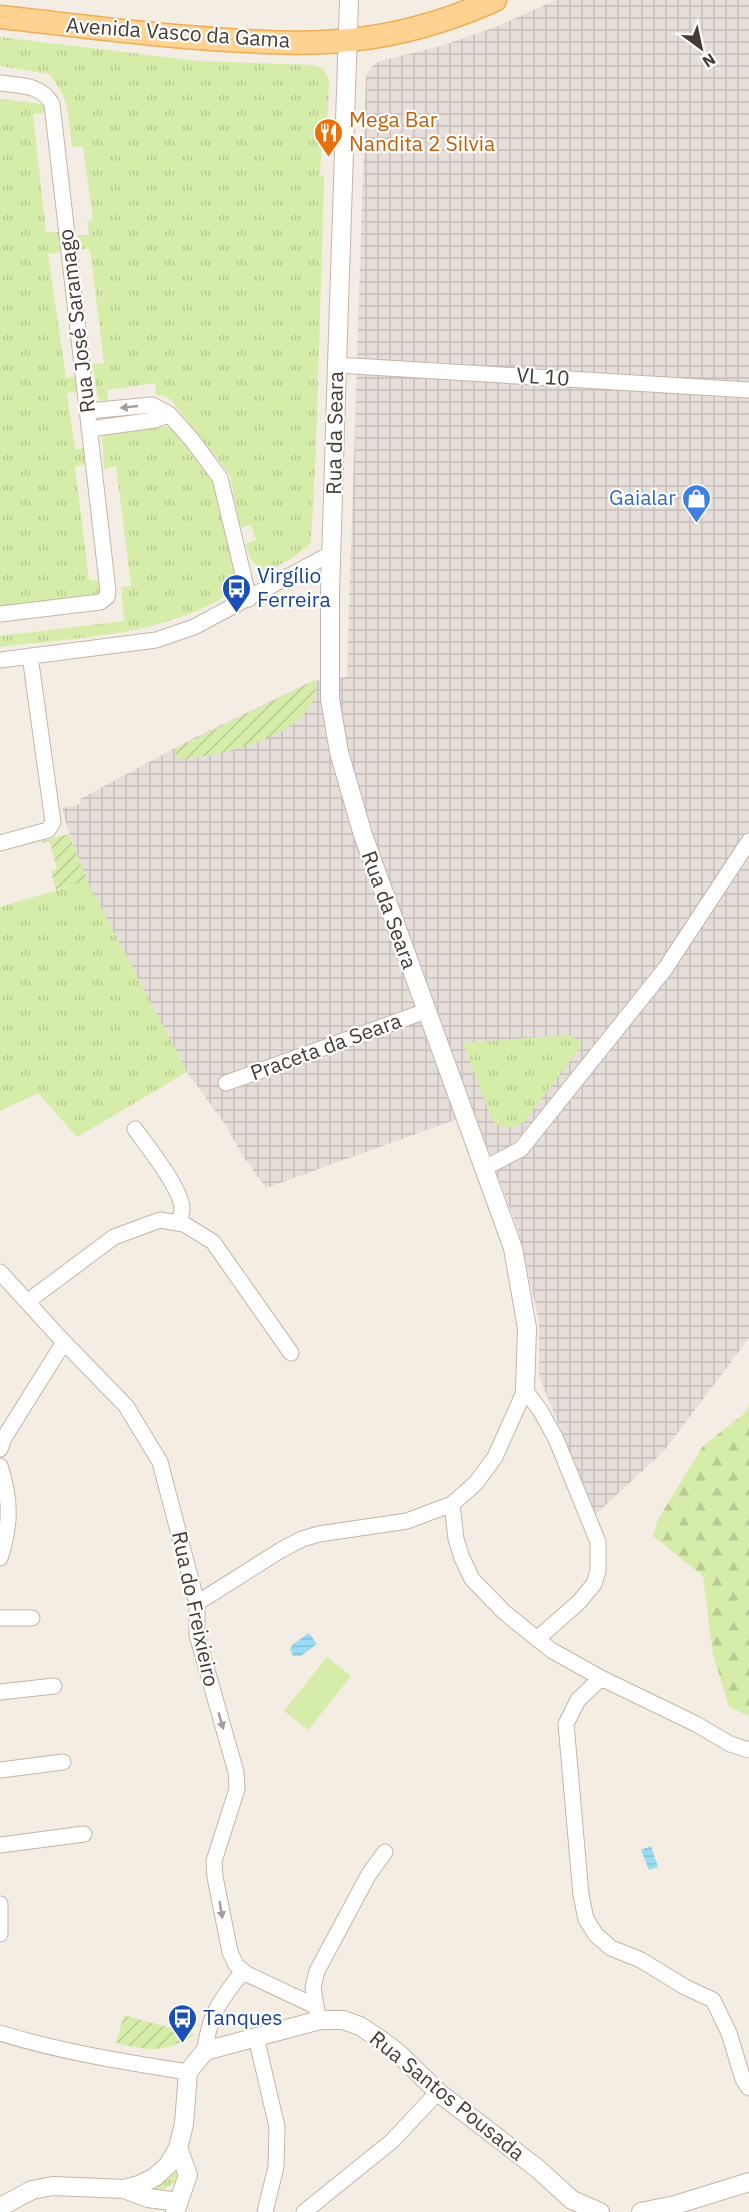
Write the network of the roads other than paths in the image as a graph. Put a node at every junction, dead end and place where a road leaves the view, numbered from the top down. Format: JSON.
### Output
{"nodes":[{"id":1,"x":349,"y":0,"type":"edge"},
{"id":2,"x":495,"y":0,"type":"edge"},
{"id":3,"x":0,"y":17,"type":"edge"},
{"id":4,"x":349,"y":40,"type":"junction"},
{"id":5,"x":0,"y":83,"type":"edge"},
{"id":6,"x":336,"y":365,"type":"junction"},
{"id":7,"x":749,"y":390,"type":"edge"},
{"id":8,"x":88,"y":411,"type":"junction"},
{"id":9,"x":169,"y":414,"type":"junction"},
{"id":10,"x":89,"y":429,"type":"junction"},
{"id":11,"x":332,"y":553,"type":"junction"},
{"id":12,"x":249,"y":598,"type":"junction"},
{"id":13,"x":0,"y":614,"type":"edge"},
{"id":14,"x":30,"y":656,"type":"junction"},
{"id":15,"x":0,"y":660,"type":"edge"},
{"id":16,"x":749,"y":841,"type":"edge"},
{"id":17,"x":0,"y":843,"type":"edge"},
{"id":18,"x":426,"y":1011,"type":"junction"},
{"id":19,"x":226,"y":1083,"type":"dead end"},
{"id":20,"x":135,"y":1129,"type":"dead end"},
{"id":21,"x":483,"y":1169,"type":"junction"},
{"id":22,"x":179,"y":1223,"type":"junction"},
{"id":23,"x":0,"y":1272,"type":"edge"},
{"id":24,"x":27,"y":1302,"type":"junction"},
{"id":25,"x":64,"y":1342,"type":"junction"},
{"id":26,"x":291,"y":1353,"type":"dead end"},
{"id":27,"x":525,"y":1390,"type":"junction"},
{"id":28,"x":0,"y":1449,"type":"edge"},
{"id":29,"x":0,"y":1466,"type":"edge"},
{"id":30,"x":452,"y":1504,"type":"junction"},
{"id":31,"x":0,"y":1558,"type":"edge"},
{"id":32,"x":197,"y":1603,"type":"junction"},
{"id":33,"x":0,"y":1618,"type":"edge"},
{"id":34,"x":32,"y":1618,"type":"dead end"},
{"id":35,"x":537,"y":1639,"type":"junction"},
{"id":36,"x":601,"y":1678,"type":"junction"},
{"id":37,"x":54,"y":1686,"type":"dead end"},
{"id":38,"x":0,"y":1692,"type":"edge"},
{"id":39,"x":749,"y":1750,"type":"edge"},
{"id":40,"x":63,"y":1762,"type":"dead end"},
{"id":41,"x":0,"y":1770,"type":"edge"},
{"id":42,"x":84,"y":1834,"type":"dead end"},
{"id":43,"x":0,"y":1845,"type":"edge"},
{"id":44,"x":385,"y":1852,"type":"dead end"},
{"id":45,"x":0,"y":1904,"type":"edge"},
{"id":46,"x":0,"y":1934,"type":"edge"},
{"id":47,"x":243,"y":1971,"type":"junction"},
{"id":48,"x":317,"y":2013,"type":"junction"},
{"id":49,"x":0,"y":2032,"type":"edge"},
{"id":50,"x":256,"y":2037,"type":"junction"},
{"id":51,"x":206,"y":2051,"type":"junction"},
{"id":52,"x":188,"y":2072,"type":"junction"},
{"id":53,"x":749,"y":2088,"type":"edge"},
{"id":54,"x":438,"y":2092,"type":"junction"},
{"id":55,"x":178,"y":2148,"type":"junction"},
{"id":56,"x":749,"y":2182,"type":"edge"},
{"id":57,"x":124,"y":2189,"type":"junction"},
{"id":58,"x":0,"y":2207,"type":"edge"},
{"id":59,"x":177,"y":2207,"type":"edge"},
{"id":60,"x":265,"y":2212,"type":"edge"},
{"id":61,"x":304,"y":2212,"type":"edge"},
{"id":62,"x":600,"y":2212,"type":"edge"},
{"id":63,"x":641,"y":2212,"type":"edge"}],
"edges":[{"from":1,"to":4,"type":"street","name":"Rua da Seara"},
{"from":2,"to":4,"type":"main road","name":"Avenida Vasco da Gama"},
{"from":3,"to":4,"type":"main road","name":"Avenida Vasco da Gama"},
{"from":4,"to":6,"type":"street","name":"Rua da Seara"},
{"from":5,"to":8,"type":"street","name":"Rua José Saramago"},
{"from":6,"to":7,"type":"street","name":"VL 10"},
{"from":6,"to":11,"type":"street","name":"Rua da Seara"},
{"from":9,"to":8,"type":"street","one_way":true},
{"from":8,"to":10,"type":"street","name":"Rua José Saramago"},
{"from":9,"to":10,"type":"street"},
{"from":9,"to":12,"type":"street"},
{"from":10,"to":13,"type":"street","name":"Rua José Saramago"},
{"from":11,"to":12,"type":"street"},
{"from":11,"to":18,"type":"street","name":"Rua da Seara"},
{"from":12,"to":14,"type":"street"},
{"from":14,"to":15,"type":"street"},
{"from":14,"to":17,"type":"street"},
{"from":16,"to":21,"type":"street"},
{"from":18,"to":19,"type":"street","name":"Praceta da Seara"},
{"from":18,"to":21,"type":"street","name":"Rua da Seara"},
{"from":20,"to":22,"type":"street"},
{"from":21,"to":27,"type":"street","name":"Rua da Seara"},
{"from":22,"to":24,"type":"street"},
{"from":22,"to":26,"type":"street"},
{"from":23,"to":24,"type":"street","name":"Rua do Freixieiro"},
{"from":24,"to":25,"type":"street","name":"Rua do Freixieiro"},
{"from":25,"to":28,"type":"street"},
{"from":25,"to":32,"type":"street","name":"Rua do Freixieiro"},
{"from":27,"to":30,"type":"street","name":"Rua da Seara"},
{"from":27,"to":35,"type":"street"},
{"from":29,"to":31,"type":"street"},
{"from":30,"to":32,"type":"street","name":"Rua da Seara"},
{"from":30,"to":35,"type":"street"},
{"from":32,"to":47,"type":"street","name":"Rua do Freixieiro","one_way":true},
{"from":33,"to":34,"type":"street"},
{"from":35,"to":36,"type":"street"},
{"from":36,"to":39,"type":"street"},
{"from":36,"to":53,"type":"street"},
{"from":37,"to":38,"type":"street"},
{"from":40,"to":41,"type":"street"},
{"from":42,"to":43,"type":"street"},
{"from":44,"to":48,"type":"street"},
{"from":45,"to":46,"type":"street"},
{"from":47,"to":48,"type":"street"},
{"from":47,"to":51,"type":"street"},
{"from":48,"to":50,"type":"street","name":"Rua Santos Pousada"},
{"from":48,"to":54,"type":"street","name":"Rua Santos Pousada"},
{"from":49,"to":52,"type":"street"},
{"from":50,"to":51,"type":"street","name":"Rua Santos Pousada"},
{"from":50,"to":60,"type":"street"},
{"from":51,"to":52,"type":"street"},
{"from":52,"to":55,"type":"street"},
{"from":54,"to":61,"type":"street"},
{"from":54,"to":62,"type":"street","name":"Rua Santos Pousada"},
{"from":55,"to":57,"type":"street"},
{"from":55,"to":59,"type":"street"},
{"from":56,"to":63,"type":"street"},
{"from":57,"to":58,"type":"street"},
{"from":57,"to":59,"type":"street"}]}
